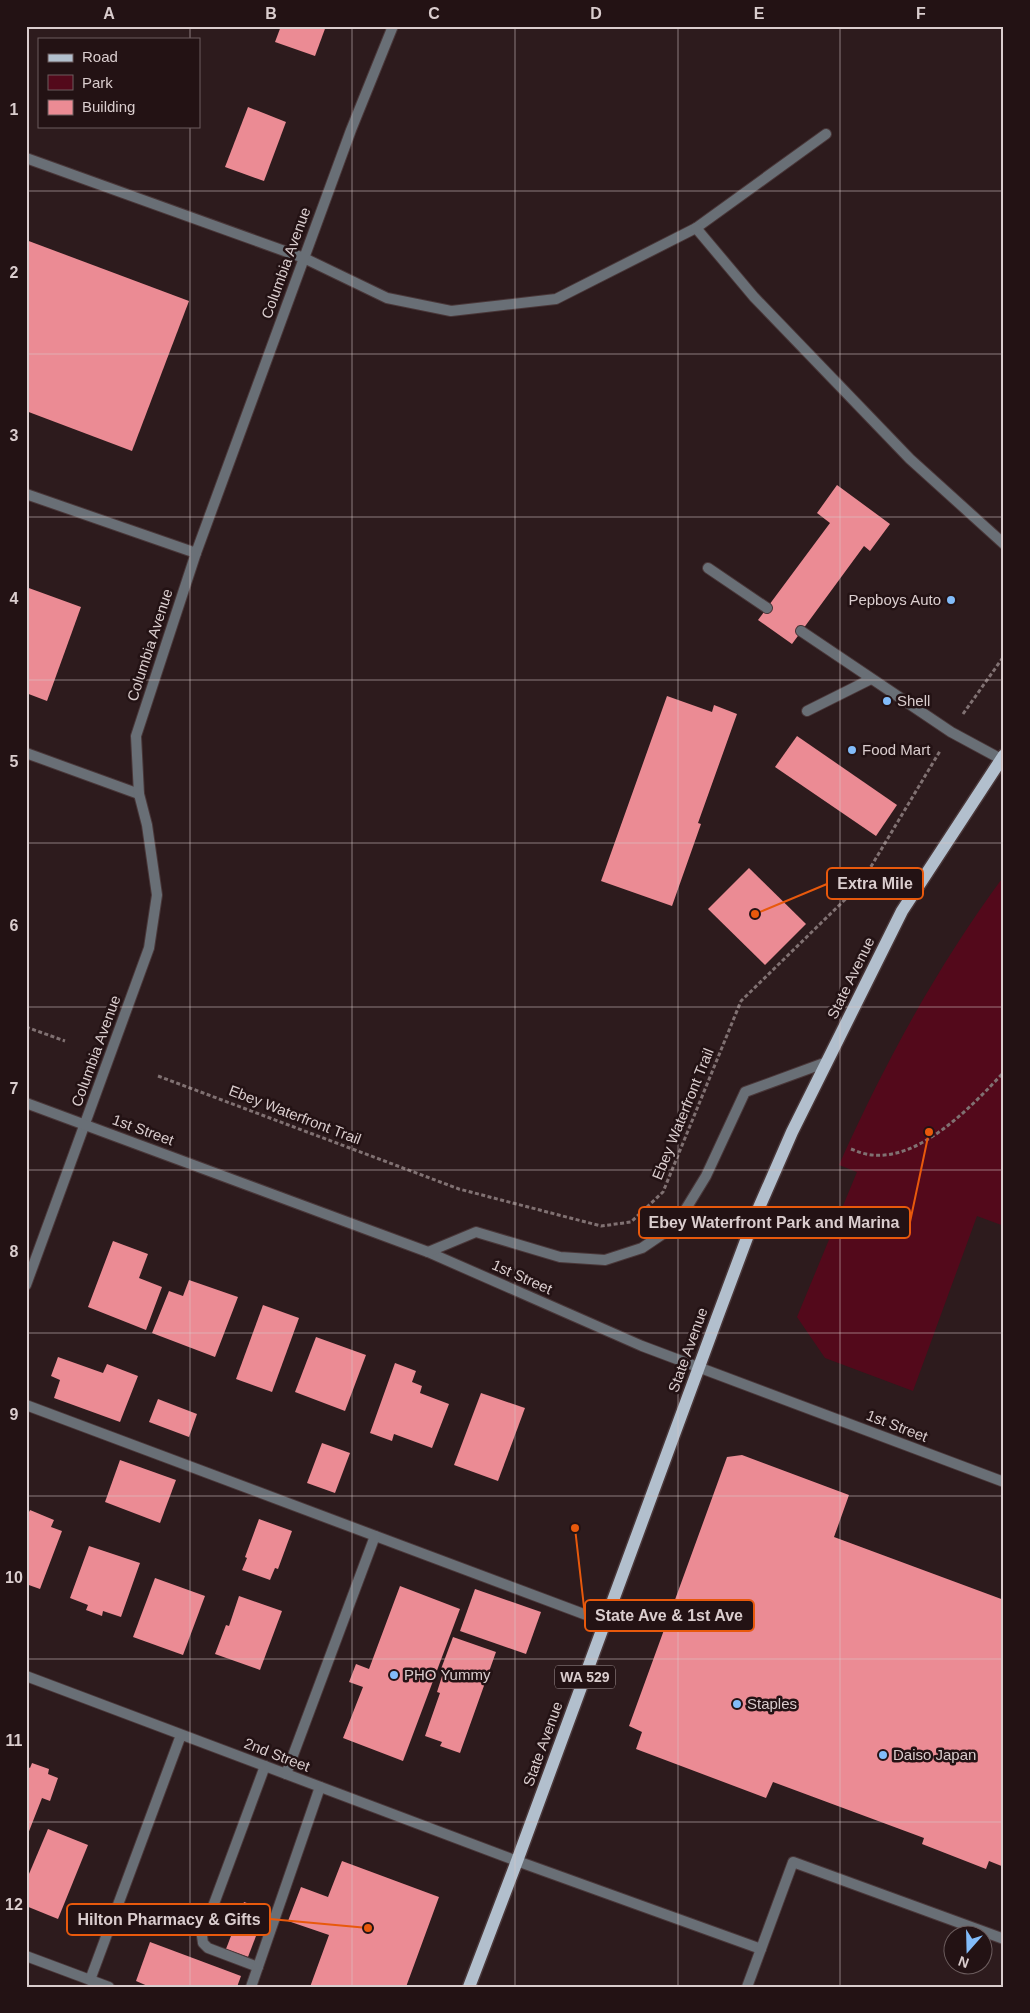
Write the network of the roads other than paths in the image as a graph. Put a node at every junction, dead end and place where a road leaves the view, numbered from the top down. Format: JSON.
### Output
{"nodes":[{"id":1,"x":392,"y":26,"type":"edge"},
{"id":2,"x":826,"y":134,"type":"dead end"},
{"id":3,"x":26,"y":158,"type":"edge"},
{"id":4,"x":696,"y":228,"type":"junction"},
{"id":5,"x":304,"y":258,"type":"junction"},
{"id":6,"x":26,"y":494,"type":"edge"},
{"id":7,"x":1004,"y":544,"type":"edge"},
{"id":8,"x":196,"y":553,"type":"junction"},
{"id":9,"x":708,"y":568,"type":"dead end"},
{"id":10,"x":767,"y":608,"type":"dead end"},
{"id":11,"x":801,"y":632,"type":"dead end"},
{"id":12,"x":871,"y":679,"type":"junction"},
{"id":13,"x":807,"y":711,"type":"dead end"},
{"id":14,"x":26,"y":753,"type":"edge"},
{"id":15,"x":1002,"y":757,"type":"edge"},
{"id":16,"x":139,"y":794,"type":"junction"},
{"id":17,"x":827,"y":1062,"type":"junction"},
{"id":18,"x":26,"y":1103,"type":"edge"},
{"id":19,"x":85,"y":1125,"type":"junction"},
{"id":20,"x":428,"y":1252,"type":"junction"},
{"id":21,"x":26,"y":1285,"type":"edge"},
{"id":22,"x":699,"y":1367,"type":"junction"},
{"id":23,"x":26,"y":1405,"type":"edge"},
{"id":24,"x":1004,"y":1482,"type":"edge"},
{"id":25,"x":375,"y":1536,"type":"junction"},
{"id":26,"x":605,"y":1622,"type":"junction"},
{"id":27,"x":26,"y":1676,"type":"edge"},
{"id":28,"x":181,"y":1734,"type":"junction"},
{"id":29,"x":265,"y":1766,"type":"junction"},
{"id":30,"x":286,"y":1774,"type":"junction"},
{"id":31,"x":320,"y":1787,"type":"junction"},
{"id":32,"x":517,"y":1862,"type":"junction"},
{"id":33,"x":1004,"y":1940,"type":"edge"},
{"id":34,"x":761,"y":1949,"type":"junction"},
{"id":35,"x":26,"y":1956,"type":"edge"},
{"id":36,"x":258,"y":1967,"type":"junction"},
{"id":37,"x":90,"y":1980,"type":"junction"},
{"id":38,"x":109,"y":1987,"type":"edge"},
{"id":39,"x":251,"y":1987,"type":"edge"},
{"id":40,"x":469,"y":1987,"type":"edge"},
{"id":41,"x":747,"y":1987,"type":"edge"}],
"edges":[{"from":1,"to":5,"type":"street","name":"Columbia Avenue"},
{"from":2,"to":4,"type":"street"},
{"from":3,"to":5,"type":"street"},
{"from":4,"to":5,"type":"street"},
{"from":4,"to":7,"type":"street"},
{"from":5,"to":8,"type":"street","name":"Columbia Avenue"},
{"from":6,"to":8,"type":"street"},
{"from":8,"to":16,"type":"street","name":"Columbia Avenue"},
{"from":9,"to":10,"type":"street"},
{"from":11,"to":12,"type":"street"},
{"from":12,"to":13,"type":"street"},
{"from":12,"to":15,"type":"street"},
{"from":14,"to":16,"type":"street"},
{"from":15,"to":17,"type":"main road","name":"State Avenue","number":"WA 529"},
{"from":16,"to":19,"type":"street","name":"Columbia Avenue"},
{"from":17,"to":20,"type":"street"},
{"from":17,"to":22,"type":"main road","name":"State Avenue","number":"WA 529"},
{"from":18,"to":19,"type":"street","name":"1st Street"},
{"from":19,"to":20,"type":"street","name":"1st Street"},
{"from":19,"to":21,"type":"street","name":"Columbia Avenue"},
{"from":20,"to":22,"type":"street","name":"1st Street"},
{"from":22,"to":24,"type":"street","name":"1st Street"},
{"from":22,"to":26,"type":"main road","name":"State Avenue","number":"WA 529"},
{"from":23,"to":25,"type":"street"},
{"from":25,"to":26,"type":"street"},
{"from":25,"to":30,"type":"street"},
{"from":26,"to":32,"type":"main road","name":"State Avenue","number":"WA 529"},
{"from":27,"to":28,"type":"street","name":"2nd Street"},
{"from":28,"to":29,"type":"street","name":"2nd Street"},
{"from":28,"to":37,"type":"street"},
{"from":29,"to":30,"type":"street","name":"2nd Street"},
{"from":29,"to":36,"type":"street"},
{"from":30,"to":31,"type":"street","name":"2nd Street"},
{"from":31,"to":32,"type":"street","name":"2nd Street"},
{"from":31,"to":36,"type":"street"},
{"from":32,"to":34,"type":"street","name":"2nd Street"},
{"from":32,"to":40,"type":"main road","name":"State Avenue","number":"WA 529"},
{"from":33,"to":34,"type":"street"},
{"from":34,"to":41,"type":"street"},
{"from":35,"to":37,"type":"street"},
{"from":36,"to":39,"type":"street"},
{"from":37,"to":38,"type":"street"}]}
